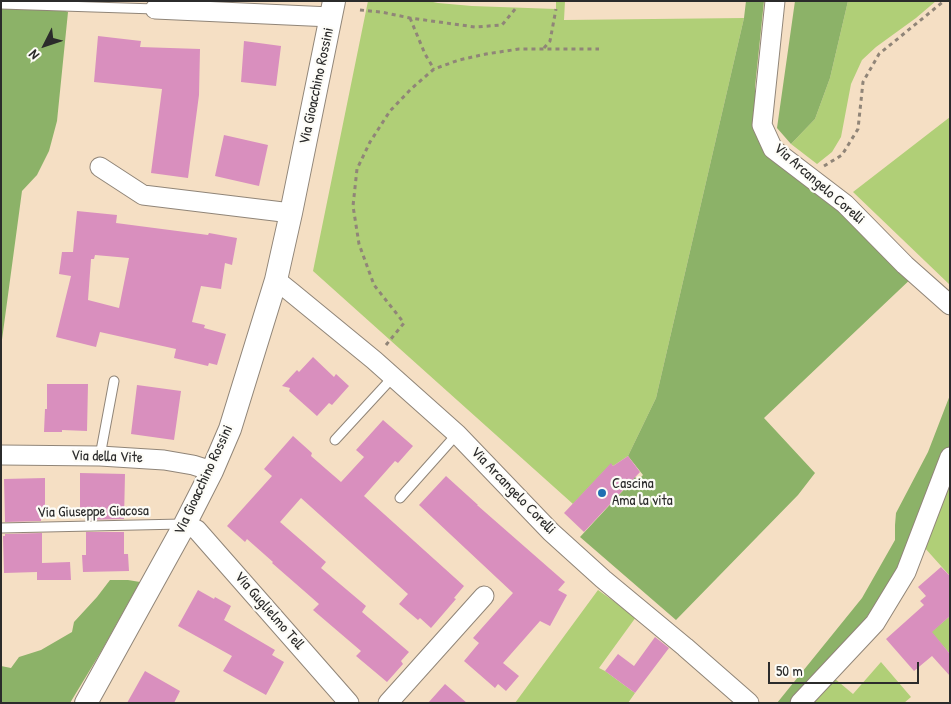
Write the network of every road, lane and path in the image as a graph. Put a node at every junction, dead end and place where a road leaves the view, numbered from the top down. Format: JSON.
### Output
{"nodes":[{"id":1,"x":775,"y":1,"type":"edge"},
{"id":2,"x":944,"y":1,"type":"edge"},
{"id":3,"x":1,"y":4,"type":"edge"},
{"id":4,"x":516,"y":8,"type":"dead end"},
{"id":5,"x":155,"y":9,"type":"joint"},
{"id":6,"x":333,"y":9,"type":"edge"},
{"id":7,"x":556,"y":9,"type":"dead end"},
{"id":8,"x":360,"y":10,"type":"dead end"},
{"id":9,"x":410,"y":18,"type":"junction"},
{"id":10,"x":543,"y":49,"type":"junction"},
{"id":11,"x":599,"y":49,"type":"dead end"},
{"id":12,"x":434,"y":69,"type":"junction"},
{"id":13,"x":100,"y":166,"type":"dead end"},
{"id":14,"x":808,"y":176,"type":"junction"},
{"id":15,"x":291,"y":213,"type":"junction"},
{"id":16,"x":276,"y":280,"type":"junction"},
{"id":17,"x":950,"y":304,"type":"edge"},
{"id":18,"x":374,"y":360,"type":"junction"},
{"id":19,"x":393,"y":377,"type":"junction"},
{"id":20,"x":114,"y":381,"type":"dead end"},
{"id":21,"x":457,"y":434,"type":"junction"},
{"id":22,"x":335,"y":440,"type":"dead end"},
{"id":23,"x":1,"y":455,"type":"edge"},
{"id":24,"x":100,"y":456,"type":"junction"},
{"id":25,"x":950,"y":457,"type":"edge"},
{"id":26,"x":212,"y":471,"type":"junction"},
{"id":27,"x":400,"y":498,"type":"dead end"},
{"id":28,"x":185,"y":524,"type":"junction"},
{"id":29,"x":1,"y":528,"type":"edge"},
{"id":30,"x":484,"y":596,"type":"dead end"},
{"id":31,"x":87,"y":702,"type":"edge"},
{"id":32,"x":349,"y":703,"type":"edge"},
{"id":33,"x":388,"y":703,"type":"edge"},
{"id":34,"x":749,"y":703,"type":"edge"},
{"id":35,"x":800,"y":703,"type":"edge"}],
"edges":[{"from":1,"to":14,"type":"street","name":"Via Arcangelo Corelli"},
{"from":2,"to":14,"type":"path"},
{"from":3,"to":5,"type":"lane"},
{"from":4,"to":9,"type":"path"},
{"from":5,"to":6,"type":"street","name":"Via Gioacchino Rossini"},
{"from":6,"to":15,"type":"street","name":"Via Gioacchino Rossini"},
{"from":7,"to":10,"type":"path"},
{"from":8,"to":9,"type":"path"},
{"from":9,"to":12,"type":"path"},
{"from":10,"to":11,"type":"path"},
{"from":10,"to":12,"type":"path"},
{"from":12,"to":18,"type":"path"},
{"from":13,"to":15,"type":"street"},
{"from":14,"to":17,"type":"street","name":"Via Arcangelo Corelli"},
{"from":15,"to":16,"type":"street","name":"Via Gioacchino Rossini"},
{"from":16,"to":18,"type":"street","name":"Via Arcangelo Corelli"},
{"from":16,"to":26,"type":"street","name":"Via Gioacchino Rossini"},
{"from":18,"to":19,"type":"street","name":"Via Arcangelo Corelli"},
{"from":19,"to":21,"type":"street","name":"Via Arcangelo Corelli"},
{"from":19,"to":22,"type":"lane"},
{"from":20,"to":24,"type":"lane"},
{"from":21,"to":27,"type":"lane"},
{"from":21,"to":34,"type":"street","name":"Via Arcangelo Corelli"},
{"from":23,"to":24,"type":"street","name":"Via della Vite"},
{"from":24,"to":26,"type":"street","name":"Via della Vite"},
{"from":25,"to":35,"type":"street"},
{"from":26,"to":28,"type":"street","name":"Via Gioacchino Rossini"},
{"from":28,"to":29,"type":"lane","name":"Via Giuseppe Giacosa"},
{"from":28,"to":31,"type":"street","name":"Via Gioacchino Rossini"},
{"from":28,"to":32,"type":"street","name":"Via Guglielmo Tell"},
{"from":30,"to":33,"type":"street"}]}
